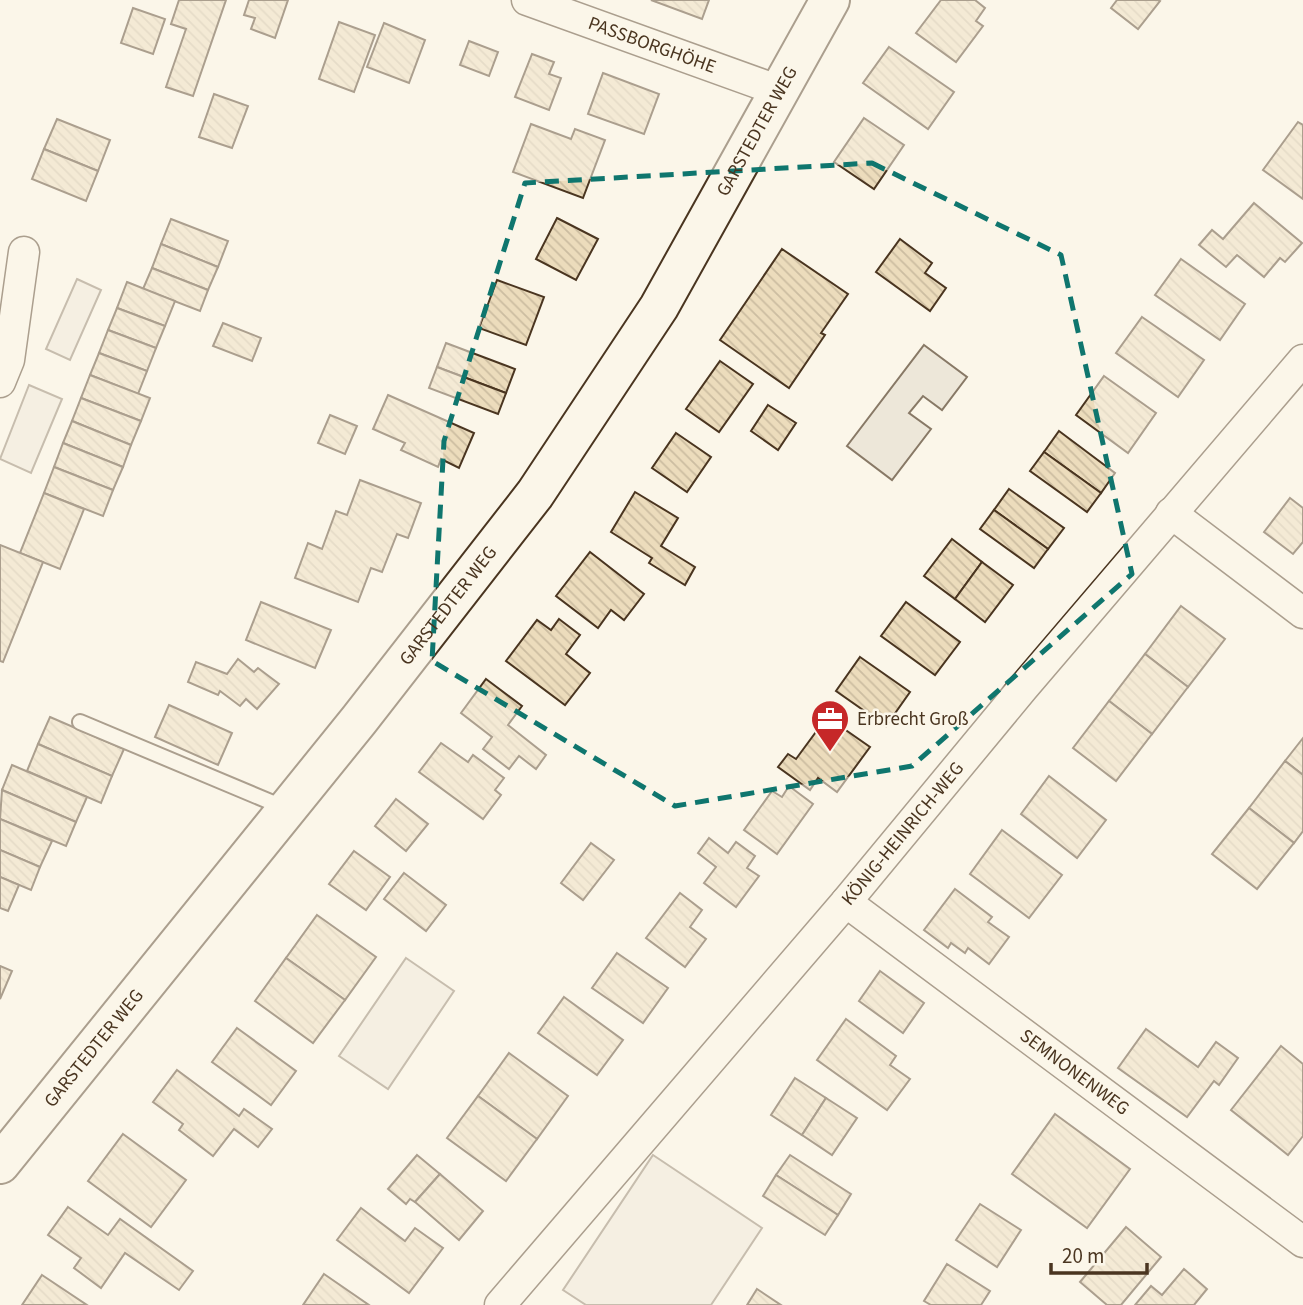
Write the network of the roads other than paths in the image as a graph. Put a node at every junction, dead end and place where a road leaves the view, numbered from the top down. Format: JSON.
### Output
{"nodes":[{"id":1,"x":527,"y":0,"type":"edge"},
{"id":2,"x":830,"y":0,"type":"edge"},
{"id":3,"x":777,"y":90,"type":"junction"},
{"id":4,"x":24,"y":252,"type":"dead end"},
{"id":5,"x":1303,"y":360,"type":"edge"},
{"id":6,"x":0,"y":382,"type":"edge"},
{"id":7,"x":1171,"y":513,"type":"junction"},
{"id":8,"x":1303,"y":613,"type":"edge"},
{"id":9,"x":80,"y":722,"type":"dead end"},
{"id":10,"x":286,"y":809,"type":"junction"},
{"id":11,"x":846,"y":902,"type":"junction"},
{"id":12,"x":0,"y":1164,"type":"edge"},
{"id":13,"x":1303,"y":1242,"type":"edge"},
{"id":14,"x":500,"y":1305,"type":"edge"}],
"edges":[{"from":1,"to":3,"type":"street","name":"PASSBORGHÖHE"},
{"from":2,"to":3,"type":"main road","name":"GARSTEDTER WEG"},
{"from":3,"to":10,"type":"main road","name":"GARSTEDTER WEG"},
{"from":4,"to":6,"type":"street"},
{"from":5,"to":7,"type":"street","name":"KÖNIG-HEINRICH-WEG"},
{"from":7,"to":8,"type":"street"},
{"from":7,"to":11,"type":"street","name":"KÖNIG-HEINRICH-WEG"},
{"from":9,"to":10,"type":"lane"},
{"from":10,"to":12,"type":"main road","name":"GARSTEDTER WEG"},
{"from":11,"to":13,"type":"street","name":"SEMNONENWEG"},
{"from":11,"to":14,"type":"street","name":"KÖNIG-HEINRICH-WEG"}]}
